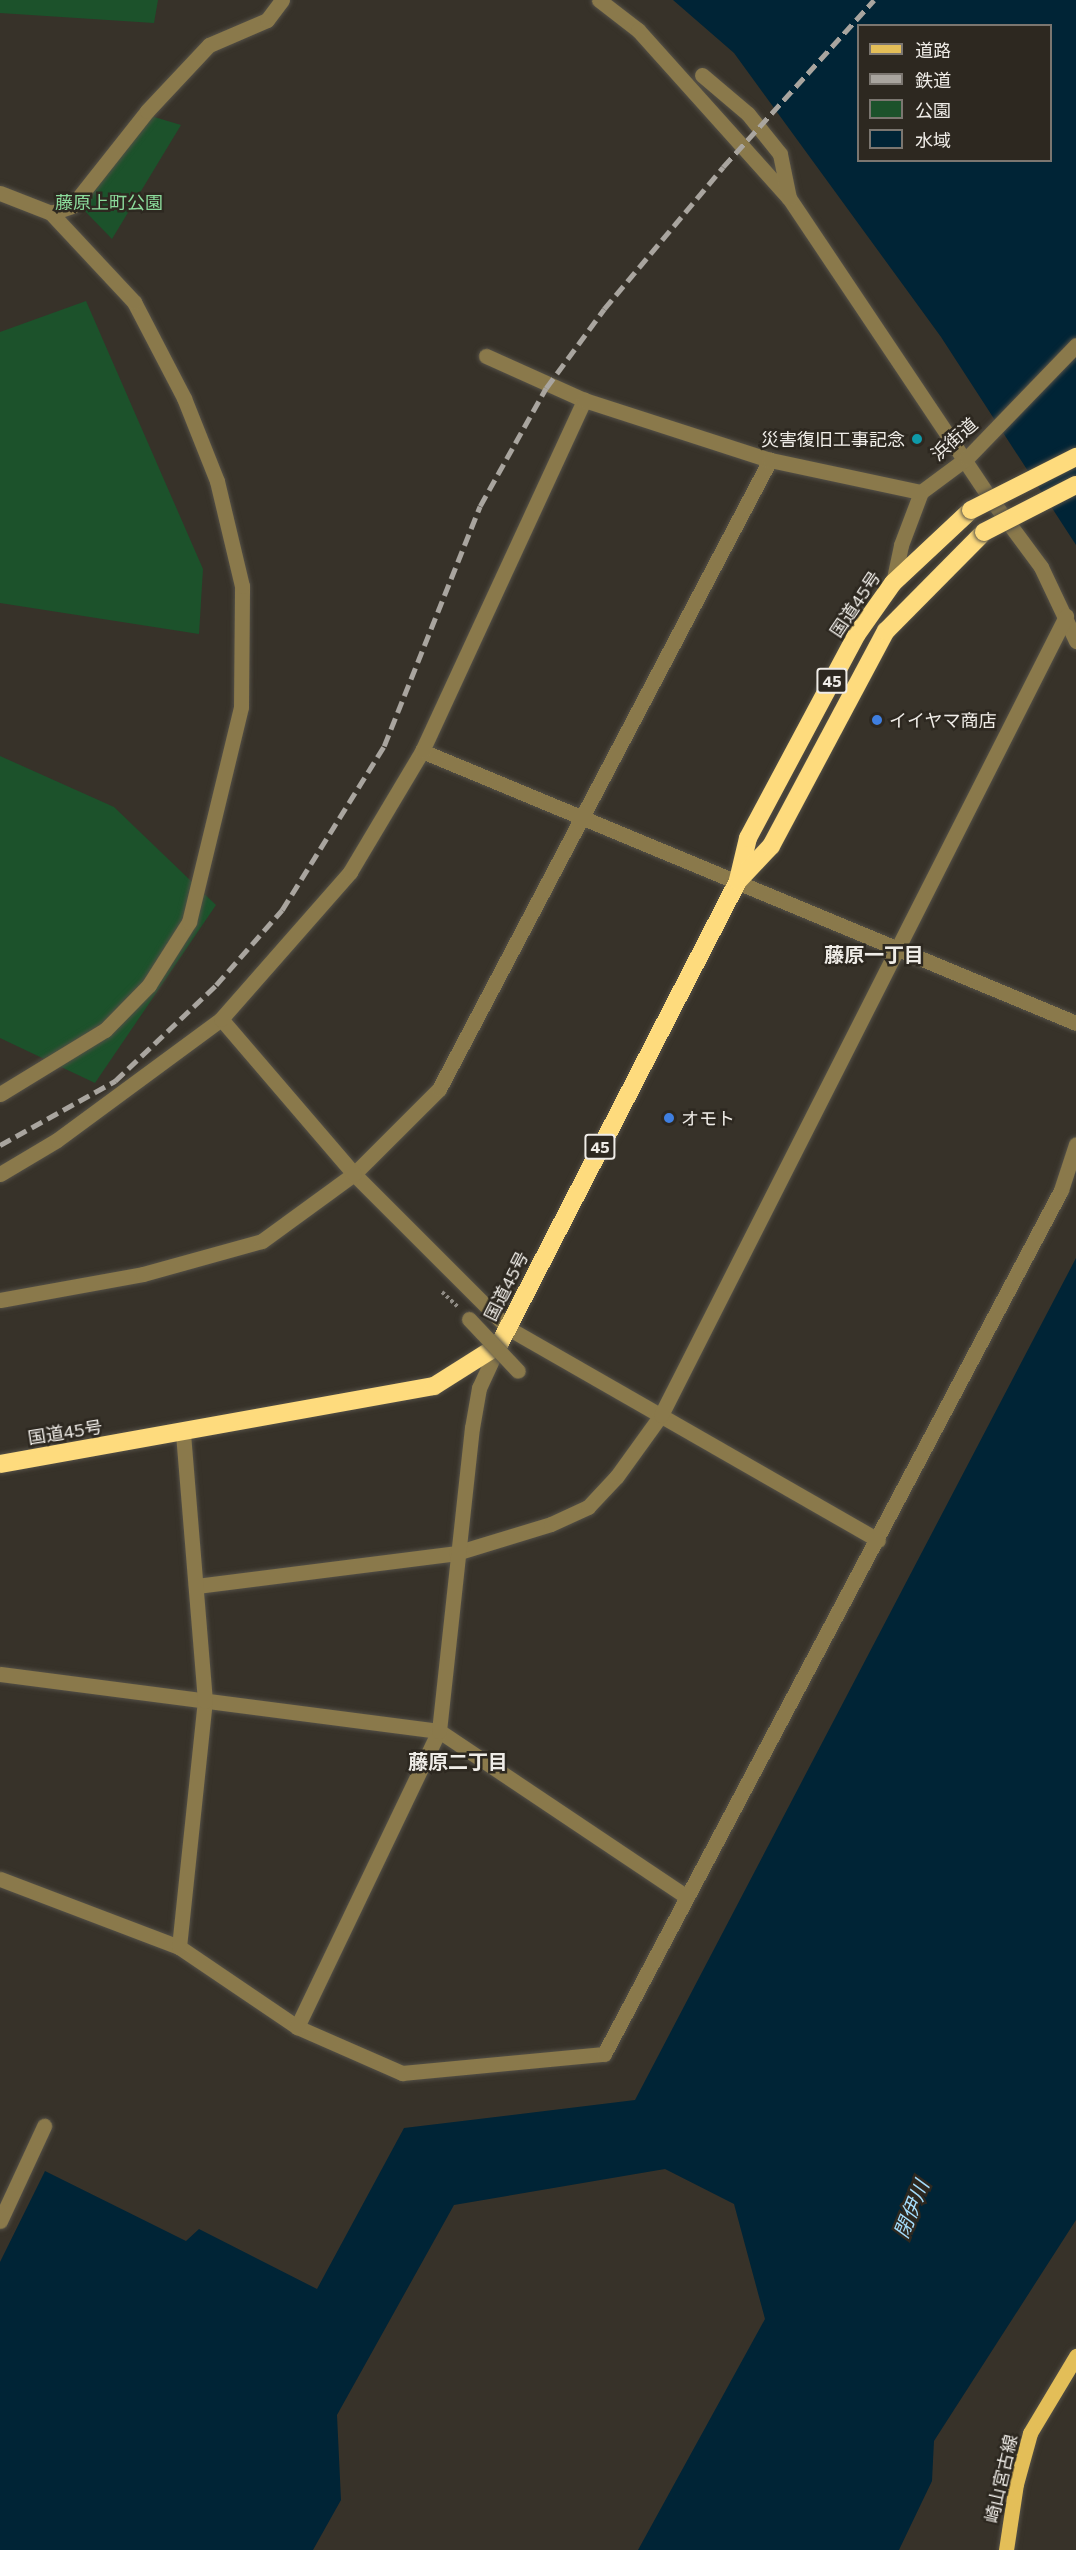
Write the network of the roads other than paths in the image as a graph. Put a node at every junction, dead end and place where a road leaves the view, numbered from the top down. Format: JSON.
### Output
{"nodes":[{"id":1,"x":282,"y":0,"type":"edge"},
{"id":2,"x":599,"y":0,"type":"edge"},
{"id":3,"x":702,"y":75,"type":"dead end"},
{"id":4,"x":0,"y":193,"type":"edge"},
{"id":5,"x":789,"y":198,"type":"junction"},
{"id":6,"x":51,"y":213,"type":"junction"},
{"id":7,"x":1076,"y":345,"type":"edge"},
{"id":8,"x":486,"y":356,"type":"dead end"},
{"id":9,"x":584,"y":400,"type":"junction"},
{"id":10,"x":1076,"y":457,"type":"edge"},
{"id":11,"x":967,"y":458,"type":"junction"},
{"id":12,"x":770,"y":460,"type":"junction"},
{"id":13,"x":1076,"y":485,"type":"edge"},
{"id":14,"x":921,"y":492,"type":"junction"},
{"id":15,"x":893,"y":583,"type":"junction"},
{"id":16,"x":1066,"y":616,"type":"junction"},
{"id":17,"x":1076,"y":640,"type":"edge"},
{"id":18,"x":422,"y":751,"type":"junction"},
{"id":19,"x":585,"y":818,"type":"junction"},
{"id":20,"x":738,"y":881,"type":"junction"},
{"id":21,"x":898,"y":949,"type":"junction"},
{"id":22,"x":220,"y":1019,"type":"junction"},
{"id":23,"x":1076,"y":1023,"type":"edge"},
{"id":24,"x":0,"y":1094,"type":"edge"},
{"id":25,"x":1076,"y":1144,"type":"edge"},
{"id":26,"x":0,"y":1174,"type":"edge"},
{"id":27,"x":354,"y":1174,"type":"junction"},
{"id":28,"x":0,"y":1300,"type":"edge"},
{"id":29,"x":470,"y":1319,"type":"dead end"},
{"id":30,"x":509,"y":1329,"type":"junction"},
{"id":31,"x":499,"y":1345,"type":"junction"},
{"id":32,"x":518,"y":1371,"type":"dead end"},
{"id":33,"x":661,"y":1415,"type":"junction"},
{"id":34,"x":183,"y":1433,"type":"junction"},
{"id":35,"x":0,"y":1464,"type":"edge"},
{"id":36,"x":878,"y":1540,"type":"junction"},
{"id":37,"x":456,"y":1553,"type":"junction"},
{"id":38,"x":196,"y":1586,"type":"junction"},
{"id":39,"x":0,"y":1674,"type":"edge"},
{"id":40,"x":205,"y":1701,"type":"junction"},
{"id":41,"x":440,"y":1731,"type":"junction"},
{"id":42,"x":0,"y":1879,"type":"edge"},
{"id":43,"x":687,"y":1897,"type":"junction"},
{"id":44,"x":179,"y":1947,"type":"junction"},
{"id":45,"x":297,"y":2027,"type":"junction"},
{"id":46,"x":44,"y":2126,"type":"dead end"},
{"id":47,"x":0,"y":2221,"type":"edge"},
{"id":48,"x":1076,"y":2356,"type":"edge"},
{"id":49,"x":1006,"y":2550,"type":"edge"}],
"edges":[{"from":1,"to":6,"type":"street"},
{"from":2,"to":5,"type":"street"},
{"from":3,"to":5,"type":"street"},
{"from":4,"to":6,"type":"street"},
{"from":5,"to":11,"type":"street"},
{"from":6,"to":24,"type":"street"},
{"from":7,"to":11,"type":"street","name":"浜街道"},
{"from":8,"to":9,"type":"street"},
{"from":9,"to":12,"type":"street"},
{"from":9,"to":18,"type":"street"},
{"from":10,"to":15,"type":"highway","name":"国道45号","number":"45","bridge":true},
{"from":11,"to":14,"type":"street","name":"浜街道"},
{"from":11,"to":16,"type":"street"},
{"from":12,"to":14,"type":"street"},
{"from":12,"to":19,"type":"street"},
{"from":13,"to":20,"type":"highway","name":"国道45号","number":"45","bridge":true},
{"from":14,"to":15,"type":"street"},
{"from":15,"to":20,"type":"highway","name":"国道45号","number":"45"},
{"from":16,"to":17,"type":"street"},
{"from":16,"to":21,"type":"street"},
{"from":18,"to":19,"type":"street"},
{"from":18,"to":22,"type":"street"},
{"from":19,"to":20,"type":"street"},
{"from":19,"to":27,"type":"street"},
{"from":20,"to":21,"type":"street"},
{"from":20,"to":30,"type":"highway","name":"国道45号","number":"45"},
{"from":21,"to":23,"type":"street"},
{"from":21,"to":33,"type":"street"},
{"from":22,"to":26,"type":"street"},
{"from":22,"to":27,"type":"street"},
{"from":25,"to":36,"type":"street"},
{"from":27,"to":28,"type":"street"},
{"from":27,"to":30,"type":"street"},
{"from":29,"to":32,"type":"street","bridge":true},
{"from":30,"to":31,"type":"highway","name":"国道45号","number":"45"},
{"from":30,"to":33,"type":"street"},
{"from":31,"to":34,"type":"highway","name":"国道45号","number":"45"},
{"from":31,"to":37,"type":"street"},
{"from":33,"to":36,"type":"street"},
{"from":33,"to":37,"type":"street"},
{"from":34,"to":35,"type":"highway","name":"国道45号","number":"45"},
{"from":34,"to":38,"type":"street"},
{"from":36,"to":43,"type":"street"},
{"from":37,"to":38,"type":"street"},
{"from":37,"to":41,"type":"street"},
{"from":38,"to":40,"type":"street"},
{"from":39,"to":40,"type":"street"},
{"from":40,"to":41,"type":"street"},
{"from":40,"to":44,"type":"street"},
{"from":41,"to":43,"type":"street"},
{"from":41,"to":45,"type":"street"},
{"from":42,"to":44,"type":"street"},
{"from":43,"to":45,"type":"street"},
{"from":44,"to":45,"type":"street"},
{"from":46,"to":47,"type":"street"},
{"from":48,"to":49,"type":"main road","name":"崎山宮古線"}]}
